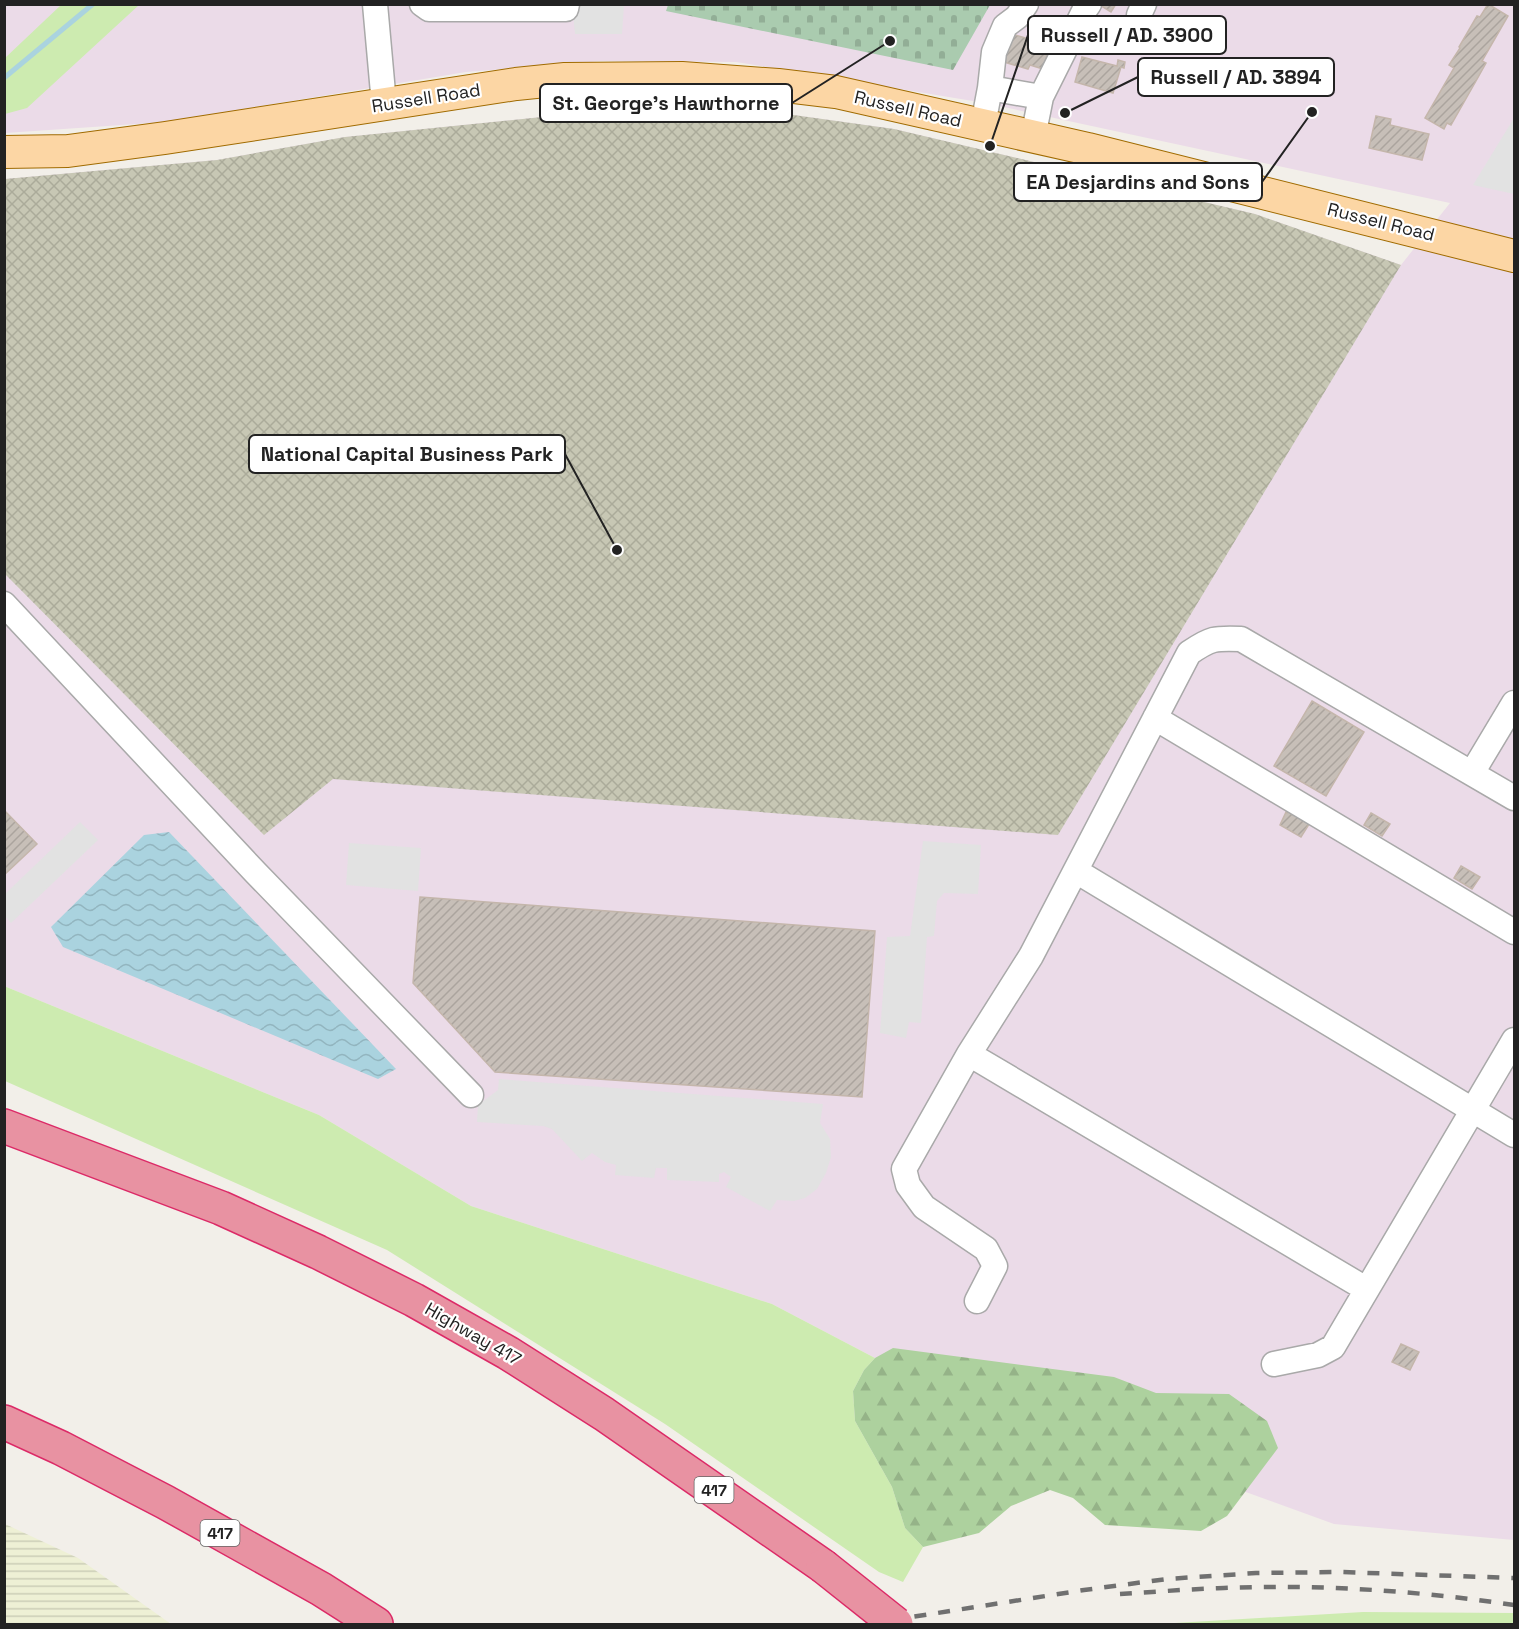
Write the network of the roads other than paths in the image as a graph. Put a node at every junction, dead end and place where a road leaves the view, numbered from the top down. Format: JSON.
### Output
{"nodes":[{"id":1,"x":375,"y":4,"type":"edge"},
{"id":2,"x":422,"y":4,"type":"edge"},
{"id":3,"x":567,"y":4,"type":"edge"},
{"id":4,"x":1026,"y":4,"type":"edge"},
{"id":5,"x":1089,"y":4,"type":"edge"},
{"id":6,"x":990,"y":88,"type":"junction"},
{"id":7,"x":1041,"y":97,"type":"junction"},
{"id":8,"x":384,"y":104,"type":"junction"},
{"id":9,"x":983,"y":125,"type":"junction"},
{"id":10,"x":1033,"y":137,"type":"junction"},
{"id":11,"x":4,"y":152,"type":"edge"},
{"id":12,"x":1515,"y":256,"type":"edge"},
{"id":13,"x":4,"y":604,"type":"edge"},
{"id":14,"x":1515,"y":703,"type":"edge"},
{"id":15,"x":1155,"y":718,"type":"junction"},
{"id":16,"x":1472,"y":773,"type":"junction"},
{"id":17,"x":1515,"y":798,"type":"edge"},
{"id":18,"x":1076,"y":871,"type":"junction"},
{"id":19,"x":1512,"y":930,"type":"edge"},
{"id":20,"x":1515,"y":1040,"type":"edge"},
{"id":21,"x":969,"y":1054,"type":"junction"},
{"id":22,"x":471,"y":1095,"type":"dead end"},
{"id":23,"x":4,"y":1102,"type":"edge"},
{"id":24,"x":1474,"y":1111,"type":"junction"},
{"id":25,"x":4,"y":1126,"type":"edge"},
{"id":26,"x":1515,"y":1135,"type":"edge"},
{"id":27,"x":318,"y":1251,"type":"junction"},
{"id":28,"x":1366,"y":1289,"type":"junction"},
{"id":29,"x":977,"y":1301,"type":"dead end"},
{"id":30,"x":1274,"y":1364,"type":"dead end"},
{"id":31,"x":4,"y":1422,"type":"edge"},
{"id":32,"x":376,"y":1624,"type":"edge"},
{"id":33,"x":896,"y":1624,"type":"edge"}],
"edges":[{"from":1,"to":8,"type":"lane"},
{"from":2,"to":3,"type":"lane"},
{"from":4,"to":6,"type":"lane"},
{"from":5,"to":7,"type":"lane"},
{"from":6,"to":7,"type":"lane"},
{"from":6,"to":9,"type":"lane"},
{"from":7,"to":10,"type":"lane"},
{"from":8,"to":9,"type":"main road","name":"Russell Road"},
{"from":8,"to":11,"type":"main road","name":"Russell Road"},
{"from":9,"to":10,"type":"main road","name":"Russell Road"},
{"from":10,"to":12,"type":"main road","name":"Russell Road"},
{"from":13,"to":22,"type":"lane"},
{"from":14,"to":16,"type":"lane"},
{"from":15,"to":16,"type":"lane"},
{"from":15,"to":18,"type":"lane"},
{"from":15,"to":19,"type":"lane"},
{"from":16,"to":17,"type":"lane"},
{"from":18,"to":21,"type":"lane"},
{"from":18,"to":24,"type":"lane"},
{"from":20,"to":24,"type":"lane"},
{"from":21,"to":28,"type":"lane"},
{"from":21,"to":29,"type":"lane"},
{"from":23,"to":27,"type":"highway"},
{"from":24,"to":26,"type":"lane"},
{"from":24,"to":28,"type":"lane"},
{"from":25,"to":27,"type":"highway","name":"Highway 417","number":"417"},
{"from":27,"to":33,"type":"highway","name":"Highway 417","number":"417","bridge":true},
{"from":28,"to":30,"type":"lane"},
{"from":31,"to":32,"type":"highway","number":"417"}]}
